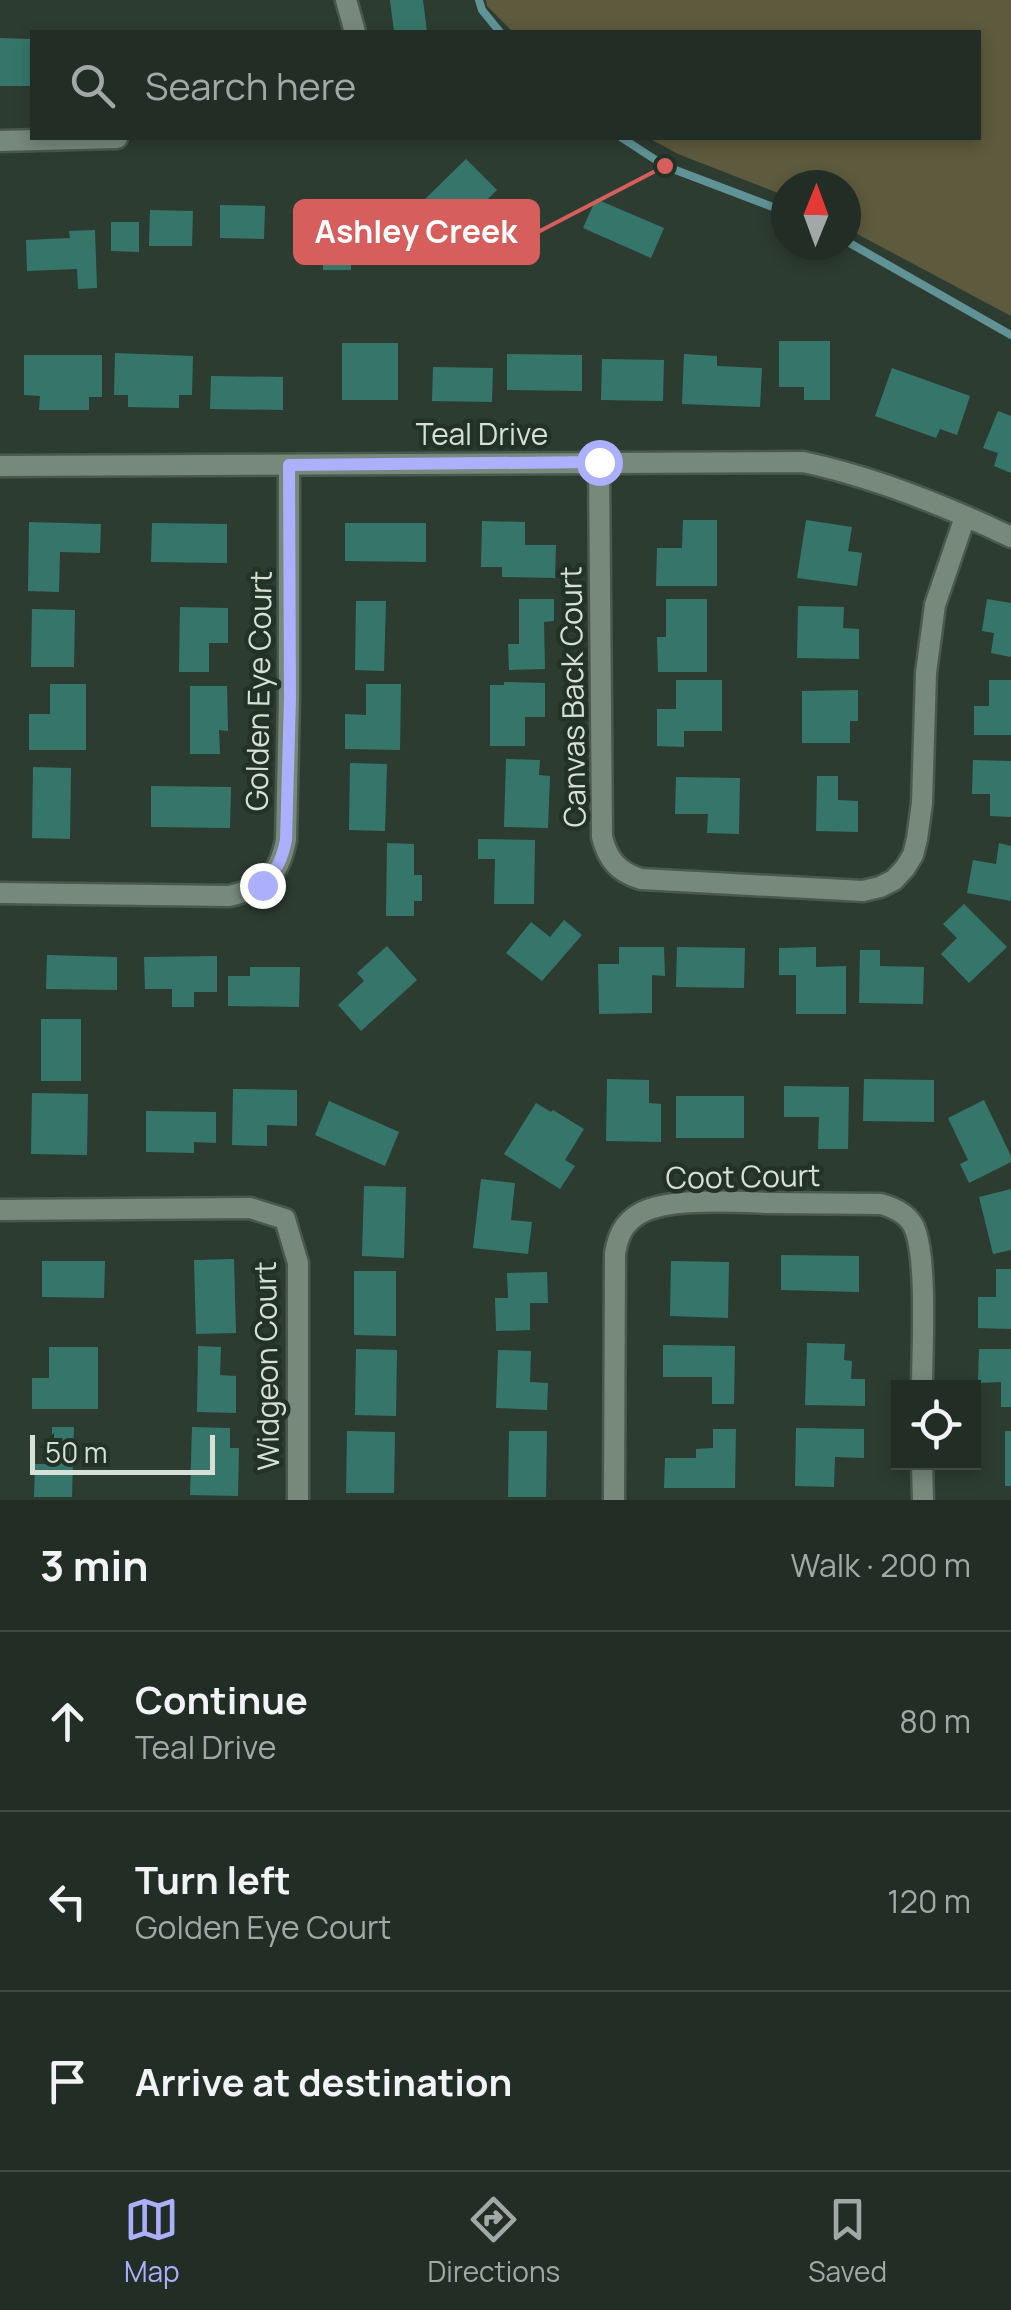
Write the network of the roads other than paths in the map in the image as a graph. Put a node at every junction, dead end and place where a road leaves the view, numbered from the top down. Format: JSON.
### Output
{"nodes":[{"id":1,"x":346,"y":0,"type":"edge"},
{"id":2,"x":354,"y":30,"type":"edge"},
{"id":3,"x":39,"y":140,"type":"edge"},
{"id":4,"x":0,"y":141,"type":"edge"},
{"id":5,"x":599,"y":462,"type":"junction"},
{"id":6,"x":289,"y":465,"type":"junction"},
{"id":7,"x":0,"y":466,"type":"edge"},
{"id":8,"x":964,"y":517,"type":"junction"},
{"id":9,"x":1011,"y":537,"type":"edge"},
{"id":10,"x":0,"y":893,"type":"edge"},
{"id":11,"x":0,"y":1210,"type":"edge"},
{"id":12,"x":922,"y":1380,"type":"edge"},
{"id":13,"x":922,"y":1470,"type":"edge"},
{"id":14,"x":298,"y":1500,"type":"edge"},
{"id":15,"x":614,"y":1500,"type":"edge"},
{"id":16,"x":922,"y":1500,"type":"edge"}],
"edges":[{"from":1,"to":2,"type":"street"},
{"from":3,"to":4,"type":"street"},
{"from":5,"to":6,"type":"street","name":"Teal Drive"},
{"from":5,"to":8,"type":"street","name":"Teal Drive"},
{"from":5,"to":8,"type":"street","name":"Canvas Back Court"},
{"from":6,"to":7,"type":"street","name":"Teal Drive"},
{"from":6,"to":10,"type":"street","name":"Golden Eye Court"},
{"from":8,"to":9,"type":"street","name":"Teal Drive"},
{"from":11,"to":14,"type":"street","name":"Widgeon Court"},
{"from":12,"to":15,"type":"street","name":"Coot Court"},
{"from":13,"to":16,"type":"street"}]}
